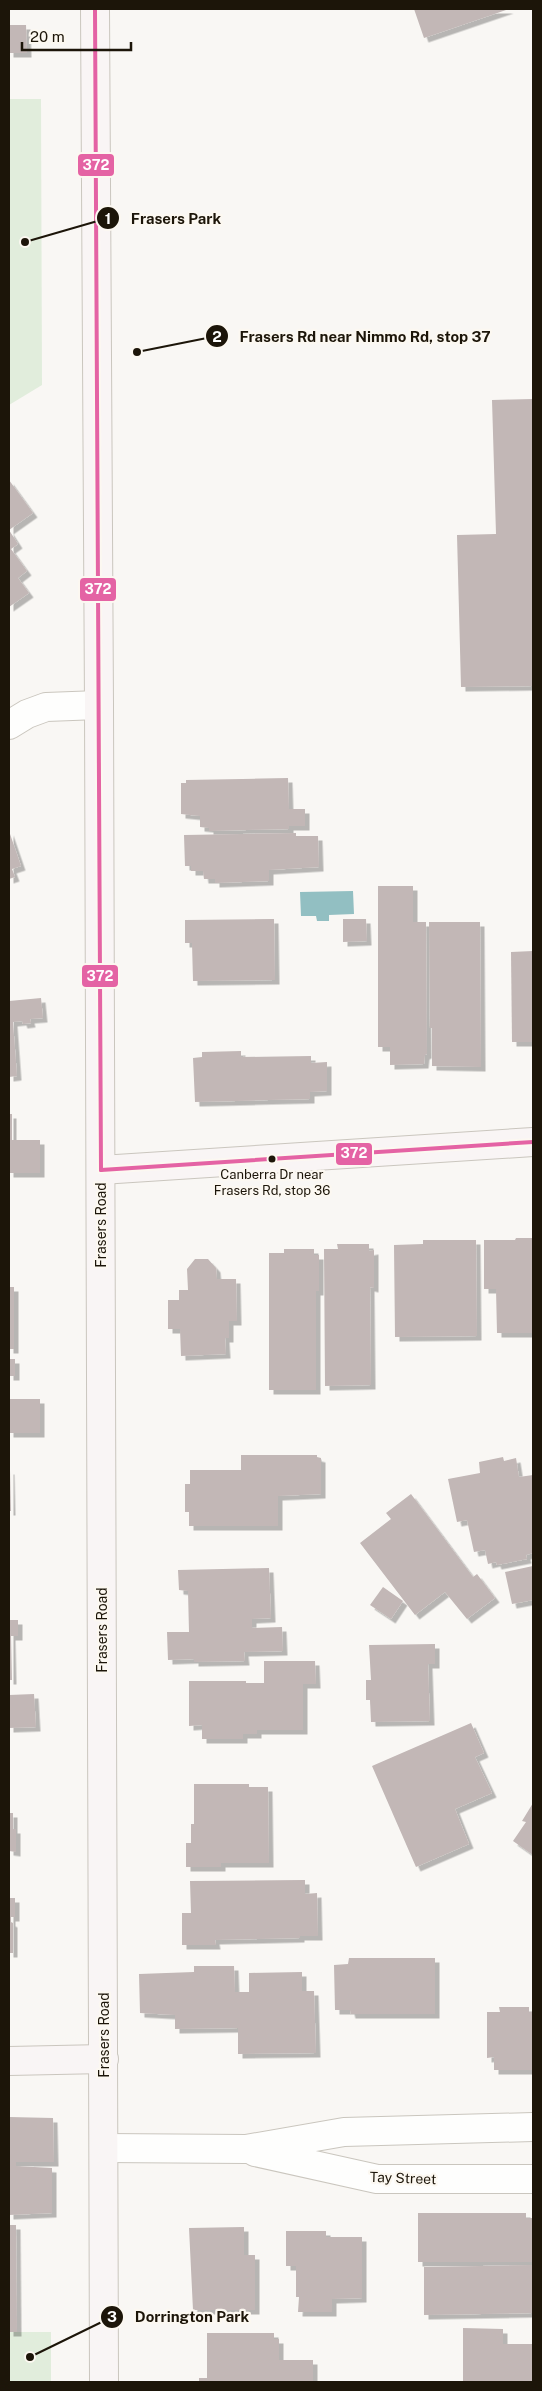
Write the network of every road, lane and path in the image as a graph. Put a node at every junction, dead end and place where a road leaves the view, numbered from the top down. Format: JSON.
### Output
{"nodes":[{"id":1,"x":95,"y":9,"type":"edge"},
{"id":2,"x":99,"y":705,"type":"junction"},
{"id":3,"x":9,"y":725,"type":"edge"},
{"id":4,"x":533,"y":1142,"type":"edge"},
{"id":5,"x":101,"y":1170,"type":"junction"},
{"id":6,"x":104,"y":2059,"type":"junction"},
{"id":7,"x":9,"y":2061,"type":"edge"},
{"id":8,"x":533,"y":2128,"type":"edge"},
{"id":9,"x":104,"y":2148,"type":"junction"},
{"id":10,"x":246,"y":2149,"type":"junction"},
{"id":11,"x":533,"y":2179,"type":"edge"},
{"id":12,"x":104,"y":2382,"type":"edge"}],
"edges":[{"from":1,"to":2,"type":"street","name":"Frasers Road"},
{"from":2,"to":3,"type":"street"},
{"from":2,"to":5,"type":"street","name":"Frasers Road"},
{"from":4,"to":5,"type":"street"},
{"from":5,"to":6,"type":"street","name":"Frasers Road"},
{"from":6,"to":7,"type":"street"},
{"from":6,"to":9,"type":"street","name":"Frasers Road"},
{"from":8,"to":10,"type":"street","name":"Tay Street"},
{"from":9,"to":10,"type":"street","name":"Tay Street"},
{"from":9,"to":12,"type":"street","name":"Frasers Road"},
{"from":10,"to":11,"type":"street","name":"Tay Street"}]}
